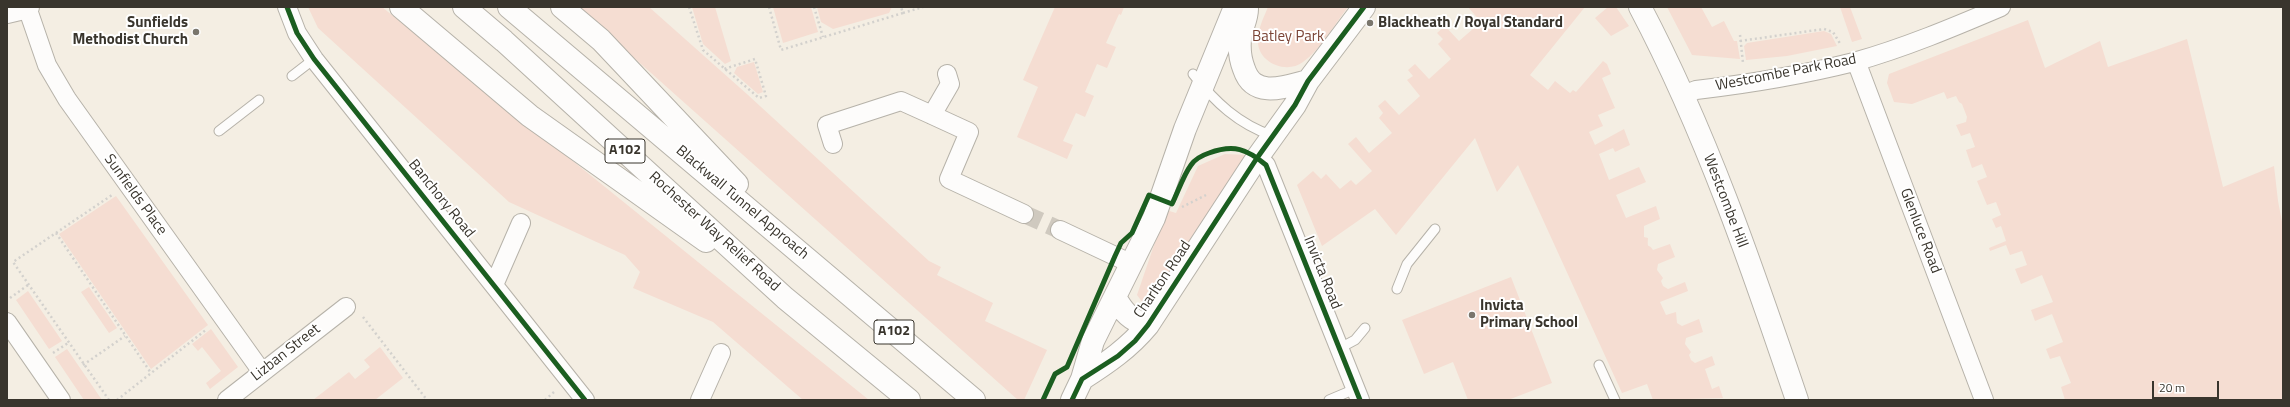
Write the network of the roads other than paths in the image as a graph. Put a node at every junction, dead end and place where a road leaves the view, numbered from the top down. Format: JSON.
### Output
{"nodes":[{"id":1,"x":28,"y":7,"type":"edge"},
{"id":2,"x":287,"y":7,"type":"edge"},
{"id":3,"x":401,"y":7,"type":"edge"},
{"id":4,"x":464,"y":7,"type":"edge"},
{"id":5,"x":509,"y":7,"type":"edge"},
{"id":6,"x":562,"y":7,"type":"edge"},
{"id":7,"x":1238,"y":7,"type":"edge"},
{"id":8,"x":1247,"y":7,"type":"edge"},
{"id":9,"x":1364,"y":7,"type":"edge"},
{"id":10,"x":1640,"y":7,"type":"edge"},
{"id":11,"x":2001,"y":7,"type":"edge"},
{"id":12,"x":7,"y":12,"type":"edge"},
{"id":13,"x":314,"y":59,"type":"junction"},
{"id":14,"x":1856,"y":61,"type":"junction"},
{"id":15,"x":947,"y":74,"type":"dead end"},
{"id":16,"x":292,"y":76,"type":"dead end"},
{"id":17,"x":1198,"y":81,"type":"junction"},
{"id":18,"x":1308,"y":81,"type":"junction"},
{"id":19,"x":1683,"y":95,"type":"junction"},
{"id":20,"x":260,"y":100,"type":"dead end"},
{"id":21,"x":932,"y":115,"type":"junction"},
{"id":22,"x":220,"y":130,"type":"dead end"},
{"id":23,"x":1273,"y":136,"type":"junction"},
{"id":24,"x":833,"y":144,"type":"dead end"},
{"id":25,"x":1258,"y":158,"type":"junction"},
{"id":26,"x":1024,"y":214,"type":"tunnel mouth"},
{"id":27,"x":521,"y":223,"type":"dead end"},
{"id":28,"x":1435,"y":229,"type":"dead end"},
{"id":29,"x":1060,"y":230,"type":"tunnel mouth"},
{"id":30,"x":813,"y":264,"type":"junction"},
{"id":31,"x":1132,"y":264,"type":"junction"},
{"id":32,"x":494,"y":284,"type":"junction"},
{"id":33,"x":1397,"y":289,"type":"dead end"},
{"id":34,"x":1115,"y":297,"type":"junction"},
{"id":35,"x":785,"y":298,"type":"junction"},
{"id":36,"x":354,"y":311,"type":"road end"},
{"id":37,"x":7,"y":322,"type":"edge"},
{"id":38,"x":1148,"y":326,"type":"junction"},
{"id":39,"x":1365,"y":328,"type":"dead end"},
{"id":40,"x":1340,"y":348,"type":"junction"},
{"id":41,"x":721,"y":353,"type":"dead end"},
{"id":42,"x":1599,"y":365,"type":"dead end"},
{"id":43,"x":262,"y":372,"type":"junction"},
{"id":44,"x":1082,"y":380,"type":"junction"},
{"id":45,"x":1357,"y":394,"type":"edge"},
{"id":46,"x":61,"y":400,"type":"edge"},
{"id":47,"x":226,"y":400,"type":"edge"},
{"id":48,"x":585,"y":400,"type":"edge"},
{"id":49,"x":700,"y":400,"type":"edge"},
{"id":50,"x":909,"y":400,"type":"edge"},
{"id":51,"x":974,"y":400,"type":"edge"},
{"id":52,"x":1072,"y":400,"type":"edge"},
{"id":53,"x":1329,"y":400,"type":"edge"},
{"id":54,"x":1616,"y":400,"type":"edge"},
{"id":55,"x":1797,"y":400,"type":"edge"},
{"id":56,"x":1984,"y":400,"type":"edge"}],
"edges":[{"from":1,"to":12,"type":"main road"},
{"from":1,"to":43,"type":"street","name":"Sunfields Place"},
{"from":2,"to":13,"type":"street","name":"Banchory Road"},
{"from":3,"to":35,"type":"main road"},
{"from":4,"to":35,"type":"main road","name":"Rochester Way Relief Road","number":"A102"},
{"from":5,"to":30,"type":"main road","name":"Blackwall Tunnel Approach","number":"A102"},
{"from":6,"to":30,"type":"main road"},
{"from":7,"to":17,"type":"main road","name":"Charlton Road"},
{"from":8,"to":18,"type":"main road"},
{"from":9,"to":18,"type":"main road","name":"Charlton Road"},
{"from":10,"to":19,"type":"main road","name":"Westcombe Hill"},
{"from":11,"to":14,"type":"street","name":"Westcombe Park Road"},
{"from":13,"to":16,"type":"lane"},
{"from":13,"to":32,"type":"street","name":"Banchory Road"},
{"from":14,"to":19,"type":"street","name":"Westcombe Park Road"},
{"from":14,"to":56,"type":"street","name":"Glenluce Road"},
{"from":15,"to":21,"type":"street"},
{"from":17,"to":23,"type":"lane"},
{"from":17,"to":31,"type":"main road","name":"Charlton Road"},
{"from":18,"to":23,"type":"main road","name":"Charlton Road"},
{"from":19,"to":55,"type":"main road","name":"Westcombe Hill"},
{"from":20,"to":22,"type":"lane"},
{"from":21,"to":24,"type":"street"},
{"from":21,"to":26,"type":"street"},
{"from":23,"to":25,"type":"main road","name":"Charlton Road"},
{"from":25,"to":38,"type":"main road","name":"Charlton Road"},
{"from":25,"to":40,"type":"street","name":"Invicta Road"},
{"from":27,"to":32,"type":"street"},
{"from":28,"to":33,"type":"lane"},
{"from":29,"to":31,"type":"street"},
{"from":30,"to":51,"type":"main road","name":"Blackwall Tunnel Approach","number":"A102"},
{"from":31,"to":34,"type":"main road","name":"Charlton Road"},
{"from":32,"to":48,"type":"street","name":"Banchory Road"},
{"from":34,"to":38,"type":"main road"},
{"from":34,"to":44,"type":"main road","name":"Charlton Road"},
{"from":35,"to":50,"type":"main road","number":"A102"},
{"from":36,"to":43,"type":"street","name":"Lizban Street"},
{"from":37,"to":46,"type":"street"},
{"from":38,"to":44,"type":"main road","name":"Charlton Road"},
{"from":39,"to":40,"type":"lane"},
{"from":40,"to":45,"type":"street","name":"Invicta Road"},
{"from":41,"to":49,"type":"street"},
{"from":42,"to":54,"type":"lane"},
{"from":43,"to":47,"type":"street","name":"Lizban Street"},
{"from":44,"to":52,"type":"main road","name":"Charlton Road"},
{"from":45,"to":53,"type":"lane"}]}
